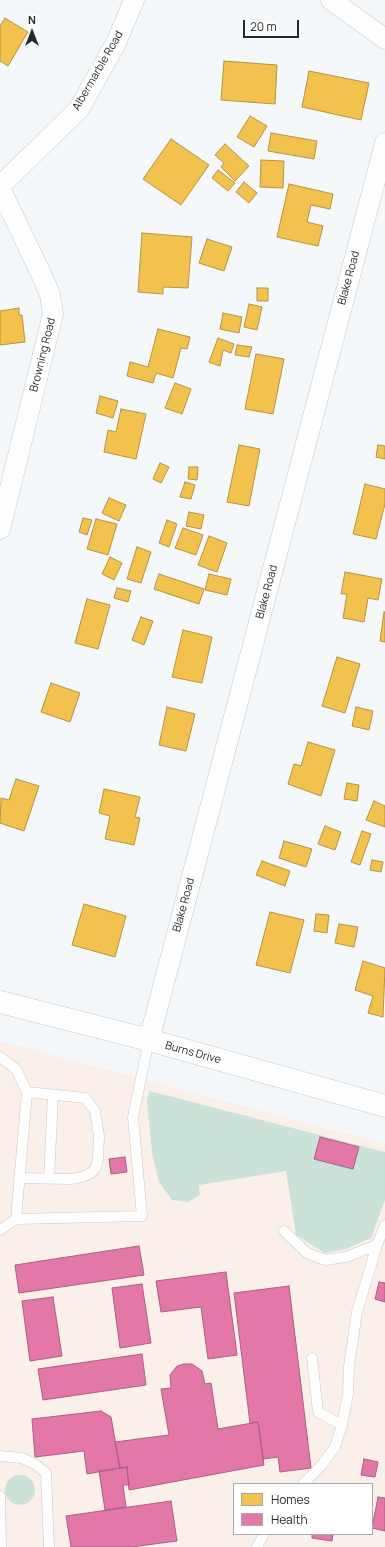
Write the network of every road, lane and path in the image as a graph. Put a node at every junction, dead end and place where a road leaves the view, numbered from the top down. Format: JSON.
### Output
{"nodes":[{"id":1,"x":134,"y":0,"type":"edge"},
{"id":2,"x":331,"y":0,"type":"edge"},
{"id":3,"x":385,"y":39,"type":"edge"},
{"id":4,"x":385,"y":143,"type":"edge"},
{"id":5,"x":0,"y":187,"type":"edge"},
{"id":6,"x":0,"y":529,"type":"edge"},
{"id":7,"x":0,"y":1002,"type":"edge"},
{"id":8,"x":149,"y":1040,"type":"junction"},
{"id":9,"x":0,"y":1057,"type":"edge"},
{"id":10,"x":26,"y":1092,"type":"junction"},
{"id":11,"x":53,"y":1095,"type":"junction"},
{"id":12,"x":385,"y":1106,"type":"edge"},
{"id":13,"x":19,"y":1178,"type":"junction"},
{"id":14,"x":49,"y":1179,"type":"junction"},
{"id":15,"x":16,"y":1219,"type":"junction"},
{"id":16,"x":385,"y":1225,"type":"edge"},
{"id":17,"x":0,"y":1230,"type":"edge"},
{"id":18,"x":284,"y":1231,"type":"dead end"},
{"id":19,"x":377,"y":1244,"type":"junction"},
{"id":20,"x":312,"y":1358,"type":"dead end"},
{"id":21,"x":342,"y":1425,"type":"junction"},
{"id":22,"x":0,"y":1456,"type":"edge"},
{"id":23,"x":304,"y":1483,"type":"edge"},
{"id":24,"x":0,"y":1496,"type":"edge"},
{"id":25,"x":263,"y":1535,"type":"edge"},
{"id":26,"x":1,"y":1547,"type":"edge"},
{"id":27,"x":48,"y":1547,"type":"edge"},
{"id":28,"x":257,"y":1547,"type":"edge"}],
"edges":[{"from":1,"to":5,"type":"street","name":"Albermarble Road"},
{"from":2,"to":3,"type":"street"},
{"from":4,"to":8,"type":"street","name":"Blake Road"},
{"from":5,"to":6,"type":"street","name":"Browning Road"},
{"from":7,"to":8,"type":"main road","name":"Burns Drive"},
{"from":8,"to":12,"type":"main road","name":"Burns Drive"},
{"from":8,"to":15,"type":"lane"},
{"from":9,"to":10,"type":"lane"},
{"from":10,"to":11,"type":"lane"},
{"from":10,"to":13,"type":"lane"},
{"from":11,"to":14,"type":"lane"},
{"from":11,"to":14,"type":"lane"},
{"from":13,"to":14,"type":"lane"},
{"from":13,"to":15,"type":"lane"},
{"from":15,"to":17,"type":"lane"},
{"from":16,"to":19,"type":"lane"},
{"from":18,"to":19,"type":"lane"},
{"from":19,"to":21,"type":"lane"},
{"from":20,"to":21,"type":"lane"},
{"from":21,"to":23,"type":"lane"},
{"from":22,"to":27,"type":"lane"},
{"from":24,"to":26,"type":"lane"},
{"from":25,"to":28,"type":"lane"}]}
